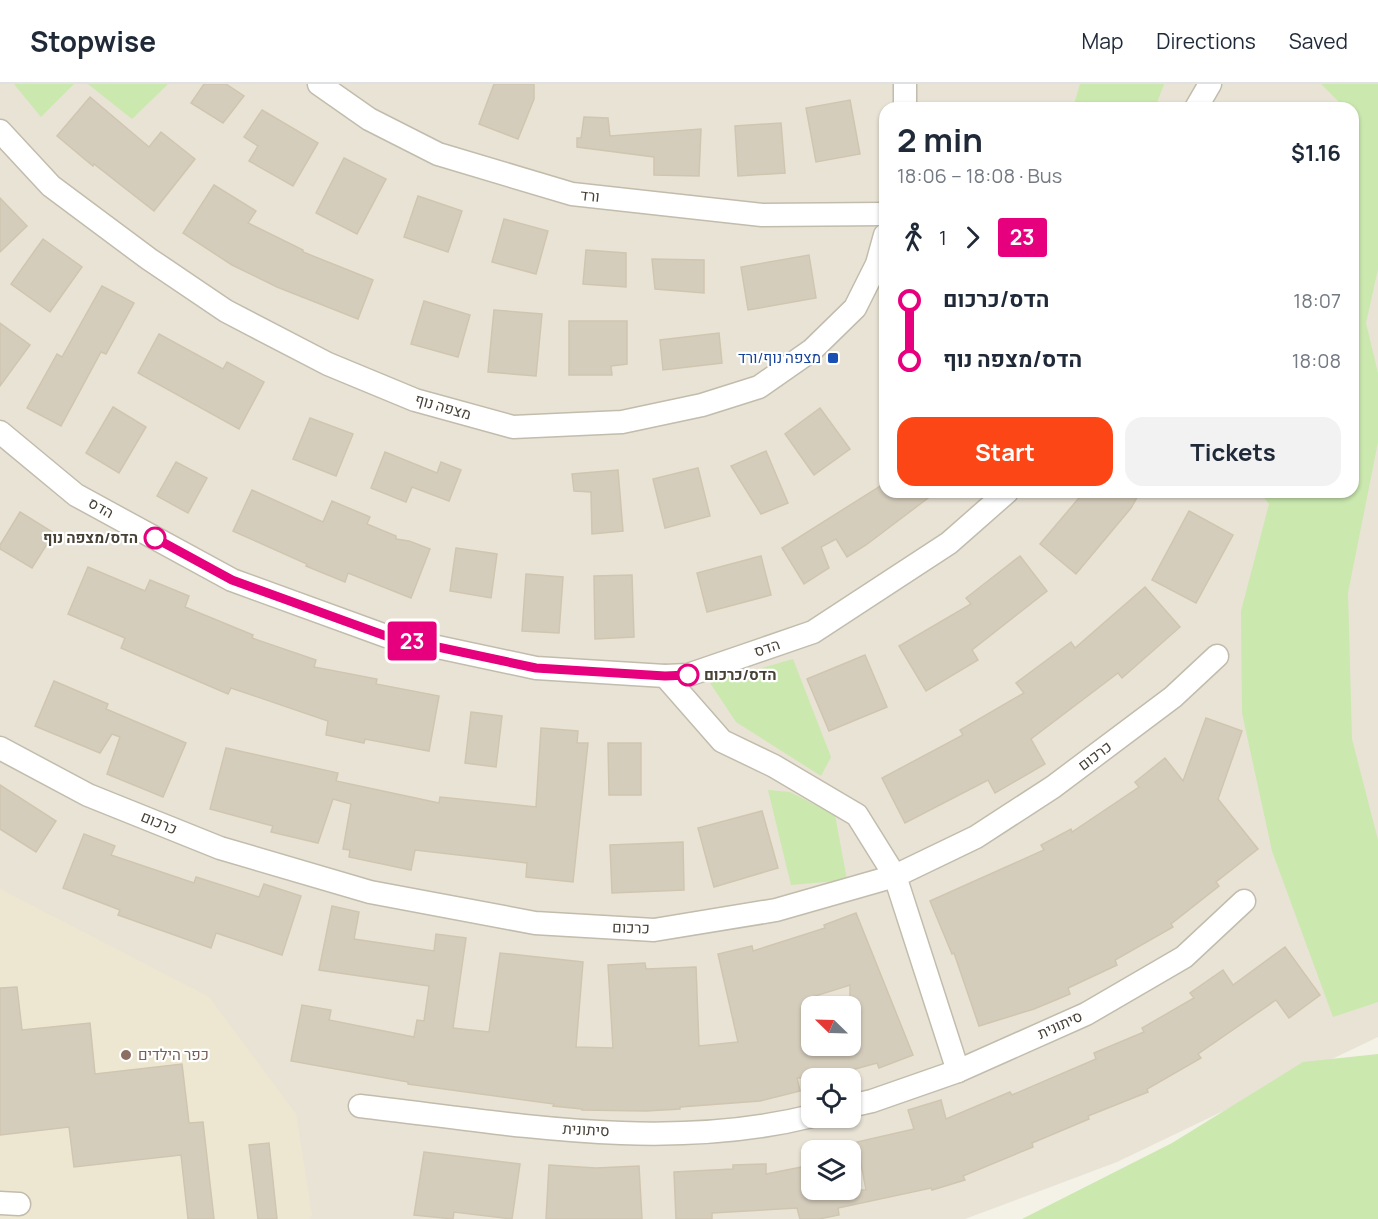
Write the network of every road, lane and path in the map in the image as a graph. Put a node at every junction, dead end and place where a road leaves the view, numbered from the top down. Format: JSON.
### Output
{"nodes":[{"id":1,"x":319,"y":84,"type":"edge"},
{"id":2,"x":905,"y":84,"type":"edge"},
{"id":3,"x":1210,"y":84,"type":"edge"},
{"id":4,"x":906,"y":102,"type":"edge"},
{"id":5,"x":1200,"y":102,"type":"edge"},
{"id":6,"x":0,"y":131,"type":"edge"},
{"id":7,"x":879,"y":214,"type":"edge"},
{"id":8,"x":879,"y":257,"type":"edge"},
{"id":9,"x":0,"y":432,"type":"edge"},
{"id":10,"x":1000,"y":498,"type":"edge"},
{"id":11,"x":1216,"y":656,"type":"dead end"},
{"id":12,"x":665,"y":676,"type":"junction"},
{"id":13,"x":0,"y":748,"type":"edge"},
{"id":14,"x":895,"y":876,"type":"junction"},
{"id":15,"x":1245,"y":901,"type":"dead end"},
{"id":16,"x":958,"y":1071,"type":"junction"},
{"id":17,"x":861,"y":1104,"type":"edge"},
{"id":18,"x":360,"y":1106,"type":"dead end"},
{"id":19,"x":801,"y":1119,"type":"edge"}],
"edges":[{"from":1,"to":7,"type":"street","name":"ורד"},
{"from":2,"to":4,"type":"street"},
{"from":3,"to":5,"type":"street"},
{"from":6,"to":8,"type":"street","name":"מצפה נוף"},
{"from":9,"to":12,"type":"street","name":"הדס"},
{"from":10,"to":12,"type":"street","name":"הדס"},
{"from":11,"to":14,"type":"street","name":"כרכום"},
{"from":12,"to":14,"type":"street"},
{"from":13,"to":14,"type":"street","name":"כרכום"},
{"from":14,"to":16,"type":"street"},
{"from":15,"to":16,"type":"street","name":"סיתונית"},
{"from":16,"to":17,"type":"street","name":"סיתונית"},
{"from":18,"to":19,"type":"street","name":"סיתונית"}]}
